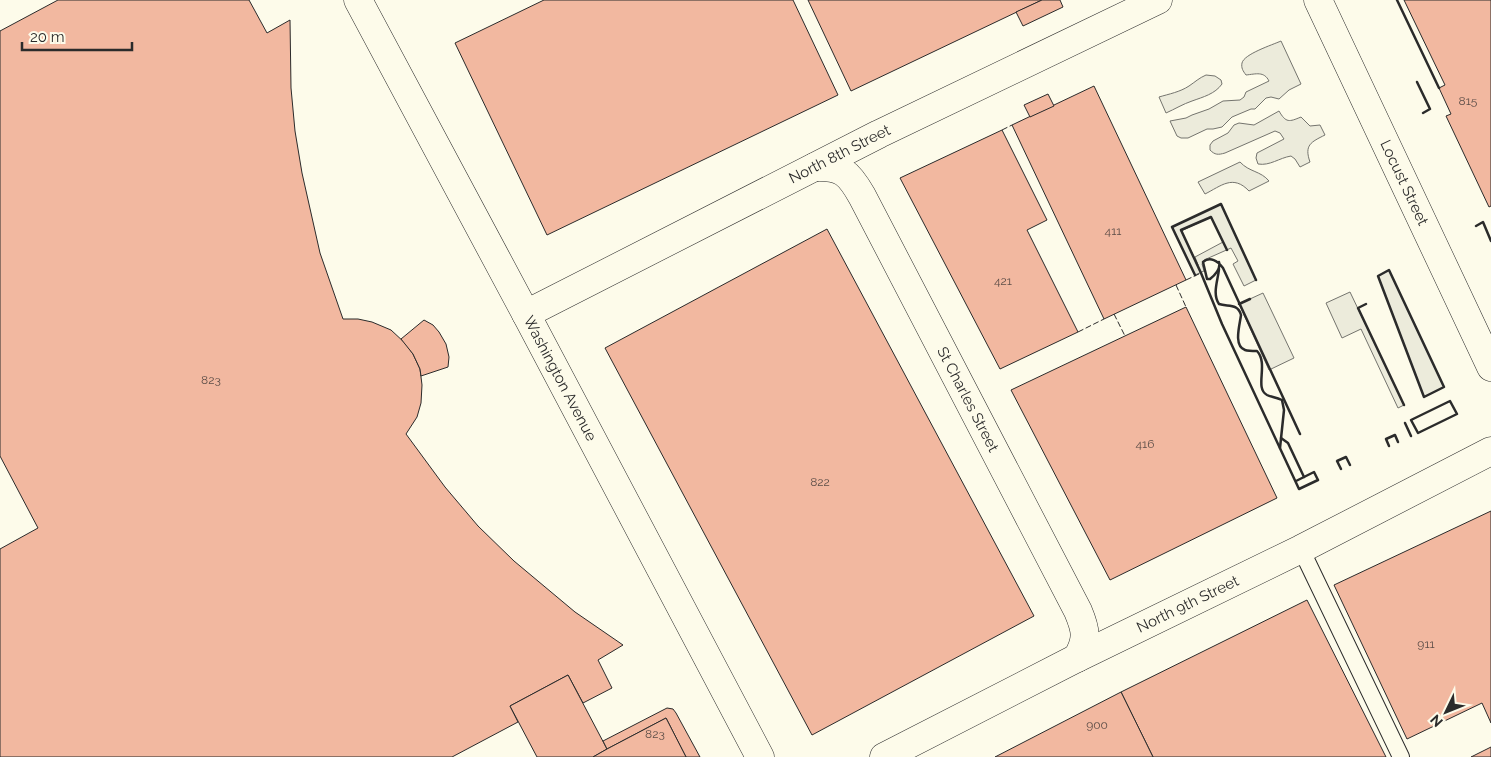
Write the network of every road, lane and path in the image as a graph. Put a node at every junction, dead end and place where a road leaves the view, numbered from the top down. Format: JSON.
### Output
{"nodes":[{"id":1,"x":358,"y":0,"type":"edge"},
{"id":2,"x":1158,"y":0,"type":"edge"},
{"id":3,"x":1318,"y":0,"type":"edge"},
{"id":4,"x":815,"y":167,"type":"junction"},
{"id":5,"x":526,"y":314,"type":"junction"},
{"id":6,"x":1491,"y":367,"type":"edge"},
{"id":7,"x":1491,"y":451,"type":"edge"},
{"id":8,"x":1301,"y":548,"type":"junction"},
{"id":9,"x":1077,"y":658,"type":"junction"},
{"id":10,"x":760,"y":757,"type":"edge"},
{"id":11,"x":884,"y":757,"type":"edge"},
{"id":12,"x":1400,"y":757,"type":"edge"}],
"edges":[{"from":1,"to":5,"type":"street","name":"Washington Avenue"},
{"from":2,"to":4,"type":"street","name":"North 8th Street"},
{"from":3,"to":6,"type":"street","name":"Locust Street"},
{"from":4,"to":5,"type":"street","name":"North 8th Street"},
{"from":4,"to":9,"type":"street","name":"St Charles Street"},
{"from":5,"to":10,"type":"street","name":"Washington Avenue"},
{"from":7,"to":8,"type":"street","name":"North 9th Street"},
{"from":8,"to":9,"type":"street","name":"North 9th Street"},
{"from":8,"to":12,"type":"lane"},
{"from":9,"to":11,"type":"street","name":"North 9th Street"}]}
